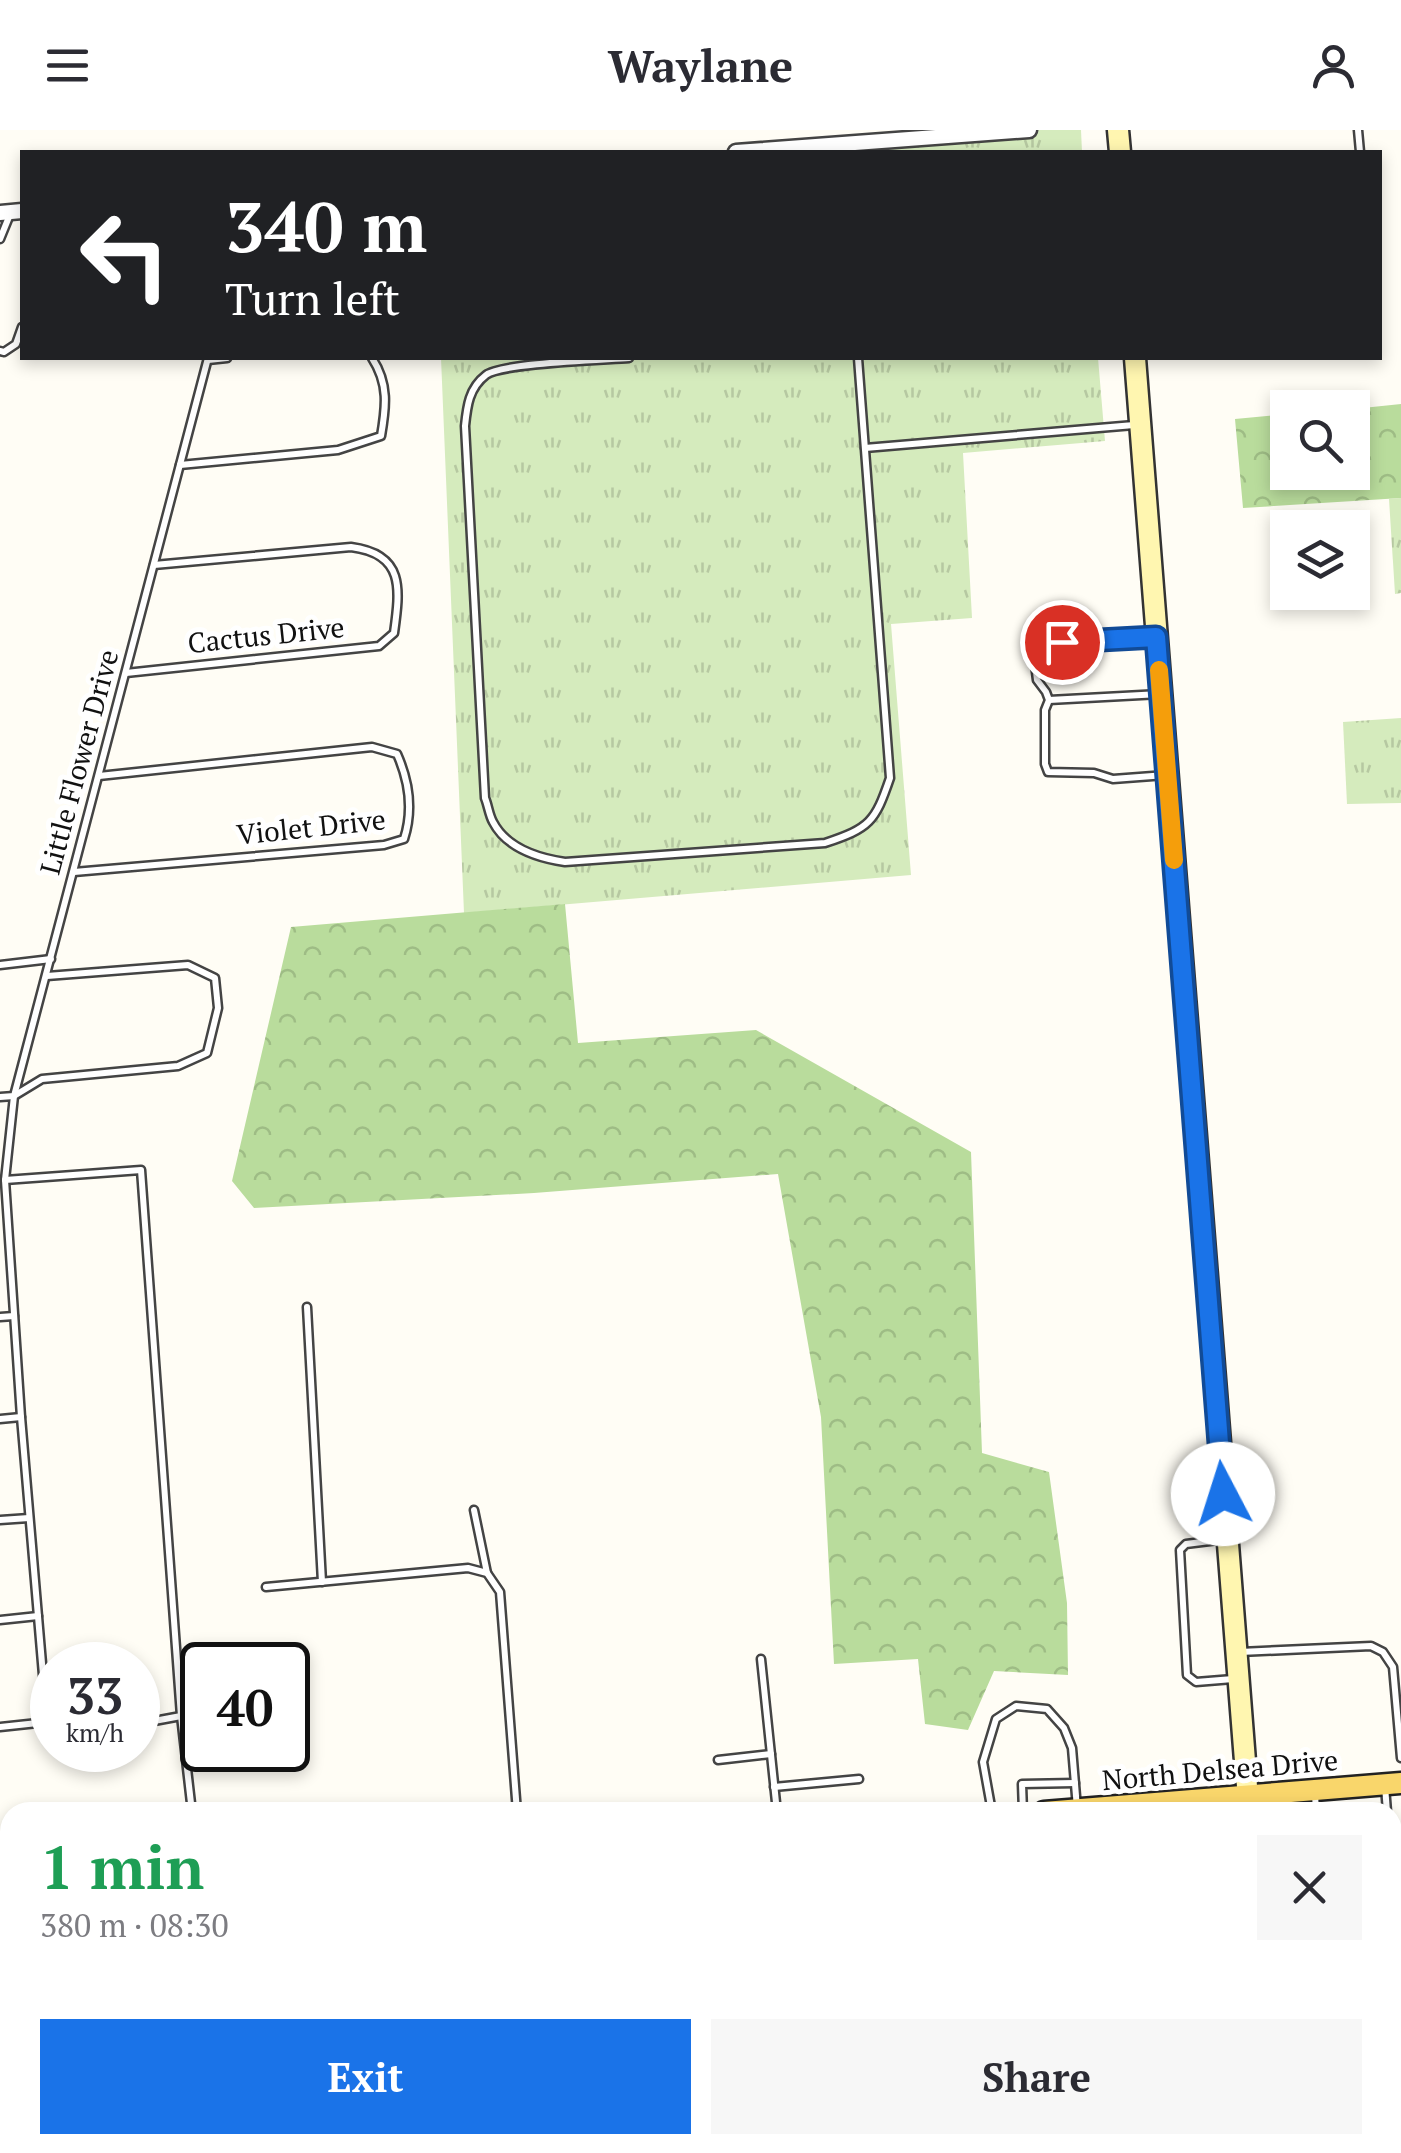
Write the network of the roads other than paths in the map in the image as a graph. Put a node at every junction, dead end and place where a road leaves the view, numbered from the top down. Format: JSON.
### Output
{"nodes":[{"id":1,"x":1029,"y":130,"type":"edge"},
{"id":2,"x":841,"y":148,"type":"edge"},
{"id":3,"x":788,"y":150,"type":"edge"},
{"id":4,"x":11,"y":212,"type":"edge"},
{"id":5,"x":0,"y":239,"type":"edge"},
{"id":6,"x":20,"y":333,"type":"edge"},
{"id":7,"x":0,"y":351,"type":"edge"},
{"id":8,"x":208,"y":360,"type":"edge"},
{"id":9,"x":373,"y":360,"type":"edge"},
{"id":10,"x":603,"y":360,"type":"edge"},
{"id":11,"x":858,"y":360,"type":"edge"},
{"id":12,"x":1136,"y":360,"type":"edge"},
{"id":13,"x":1140,"y":424,"type":"junction"},
{"id":14,"x":865,"y":448,"type":"junction"},
{"id":15,"x":180,"y":466,"type":"junction"},
{"id":16,"x":154,"y":565,"type":"junction"},
{"id":17,"x":1156,"y":637,"type":"junction"},
{"id":18,"x":126,"y":673,"type":"junction"},
{"id":19,"x":1161,"y":694,"type":"junction"},
{"id":20,"x":1048,"y":700,"type":"junction"},
{"id":21,"x":1167,"y":775,"type":"junction"},
{"id":22,"x":99,"y":776,"type":"junction"},
{"id":23,"x":74,"y":872,"type":"junction"},
{"id":24,"x":51,"y":959,"type":"junction"},
{"id":25,"x":0,"y":964,"type":"edge"},
{"id":26,"x":47,"y":976,"type":"junction"},
{"id":27,"x":14,"y":1096,"type":"junction"},
{"id":28,"x":0,"y":1097,"type":"edge"},
{"id":29,"x":4,"y":1180,"type":"junction"},
{"id":30,"x":307,"y":1307,"type":"dead end"},
{"id":31,"x":14,"y":1316,"type":"junction"},
{"id":32,"x":0,"y":1318,"type":"edge"},
{"id":33,"x":21,"y":1417,"type":"junction"},
{"id":34,"x":0,"y":1419,"type":"edge"},
{"id":35,"x":474,"y":1510,"type":"dead end"},
{"id":36,"x":30,"y":1518,"type":"junction"},
{"id":37,"x":0,"y":1520,"type":"edge"},
{"id":38,"x":1227,"y":1538,"type":"junction"},
{"id":39,"x":487,"y":1573,"type":"junction"},
{"id":40,"x":322,"y":1582,"type":"junction"},
{"id":41,"x":266,"y":1586,"type":"dead end"},
{"id":42,"x":38,"y":1616,"type":"junction"},
{"id":43,"x":0,"y":1620,"type":"edge"},
{"id":44,"x":41,"y":1642,"type":"edge"},
{"id":45,"x":1237,"y":1652,"type":"junction"},
{"id":46,"x":762,"y":1659,"type":"dead end"},
{"id":47,"x":1239,"y":1678,"type":"junction"},
{"id":48,"x":180,"y":1702,"type":"edge"},
{"id":49,"x":30,"y":1725,"type":"edge"},
{"id":50,"x":0,"y":1727,"type":"edge"},
{"id":51,"x":771,"y":1754,"type":"junction"},
{"id":52,"x":1401,"y":1758,"type":"edge"},
{"id":53,"x":718,"y":1760,"type":"dead end"},
{"id":54,"x":187,"y":1772,"type":"edge"},
{"id":55,"x":860,"y":1779,"type":"dead end"},
{"id":56,"x":1075,"y":1783,"type":"junction"},
{"id":57,"x":1393,"y":1784,"type":"edge"},
{"id":58,"x":774,"y":1787,"type":"junction"},
{"id":59,"x":1314,"y":1790,"type":"junction"},
{"id":60,"x":191,"y":1802,"type":"edge"},
{"id":61,"x":516,"y":1802,"type":"edge"},
{"id":62,"x":775,"y":1802,"type":"edge"},
{"id":63,"x":990,"y":1802,"type":"edge"},
{"id":64,"x":1023,"y":1802,"type":"edge"},
{"id":65,"x":1076,"y":1802,"type":"edge"},
{"id":66,"x":1249,"y":1802,"type":"edge"},
{"id":67,"x":1258,"y":1802,"type":"edge"},
{"id":68,"x":1315,"y":1802,"type":"edge"}],
"edges":[{"from":1,"to":2,"type":"street"},
{"from":2,"to":3,"type":"street"},
{"from":4,"to":5,"type":"lane"},
{"from":6,"to":7,"type":"lane"},
{"from":8,"to":15,"type":"lane","name":"Little Flower Drive"},
{"from":9,"to":15,"type":"lane"},
{"from":10,"to":14,"type":"lane"},
{"from":11,"to":14,"type":"lane"},
{"from":12,"to":13,"type":"street"},
{"from":13,"to":14,"type":"lane"},
{"from":13,"to":17,"type":"street"},
{"from":15,"to":16,"type":"lane","name":"Little Flower Drive"},
{"from":16,"to":18,"type":"lane","name":"Little Flower Drive"},
{"from":16,"to":18,"type":"lane","name":"Cactus Drive"},
{"from":17,"to":19,"type":"street"},
{"from":17,"to":20,"type":"lane"},
{"from":18,"to":22,"type":"lane","name":"Little Flower Drive"},
{"from":19,"to":20,"type":"lane"},
{"from":19,"to":21,"type":"street"},
{"from":20,"to":21,"type":"lane"},
{"from":21,"to":38,"type":"street"},
{"from":22,"to":23,"type":"lane","name":"Little Flower Drive"},
{"from":22,"to":23,"type":"lane","name":"Violet Drive"},
{"from":23,"to":24,"type":"lane","name":"Little Flower Drive"},
{"from":24,"to":25,"type":"lane"},
{"from":24,"to":26,"type":"lane","name":"Little Flower Drive"},
{"from":26,"to":27,"type":"lane","name":"Little Flower Drive"},
{"from":26,"to":27,"type":"lane"},
{"from":27,"to":28,"type":"lane"},
{"from":27,"to":29,"type":"lane","name":"Little Flower Drive"},
{"from":29,"to":31,"type":"lane","name":"Little Flower Drive"},
{"from":29,"to":48,"type":"lane"},
{"from":30,"to":40,"type":"lane"},
{"from":31,"to":32,"type":"lane"},
{"from":31,"to":33,"type":"lane","name":"Little Flower Drive"},
{"from":33,"to":34,"type":"lane"},
{"from":33,"to":36,"type":"lane","name":"Little Flower Drive"},
{"from":35,"to":39,"type":"lane"},
{"from":36,"to":37,"type":"lane"},
{"from":36,"to":42,"type":"lane","name":"Little Flower Drive"},
{"from":38,"to":45,"type":"street"},
{"from":38,"to":47,"type":"lane"},
{"from":39,"to":40,"type":"lane"},
{"from":39,"to":61,"type":"lane"},
{"from":40,"to":41,"type":"lane"},
{"from":42,"to":43,"type":"lane"},
{"from":42,"to":44,"type":"lane","name":"Little Flower Drive"},
{"from":45,"to":47,"type":"street"},
{"from":45,"to":52,"type":"lane"},
{"from":46,"to":51,"type":"lane"},
{"from":47,"to":66,"type":"street"},
{"from":49,"to":50,"type":"lane"},
{"from":51,"to":53,"type":"lane"},
{"from":51,"to":58,"type":"lane"},
{"from":54,"to":60,"type":"lane"},
{"from":55,"to":58,"type":"lane"},
{"from":56,"to":63,"type":"lane"},
{"from":56,"to":64,"type":"lane"},
{"from":56,"to":65,"type":"lane"},
{"from":57,"to":59,"type":"main road","name":"North Delsea Drive"},
{"from":58,"to":62,"type":"lane"},
{"from":59,"to":67,"type":"main road","name":"North Delsea Drive"},
{"from":59,"to":68,"type":"lane"}]}
